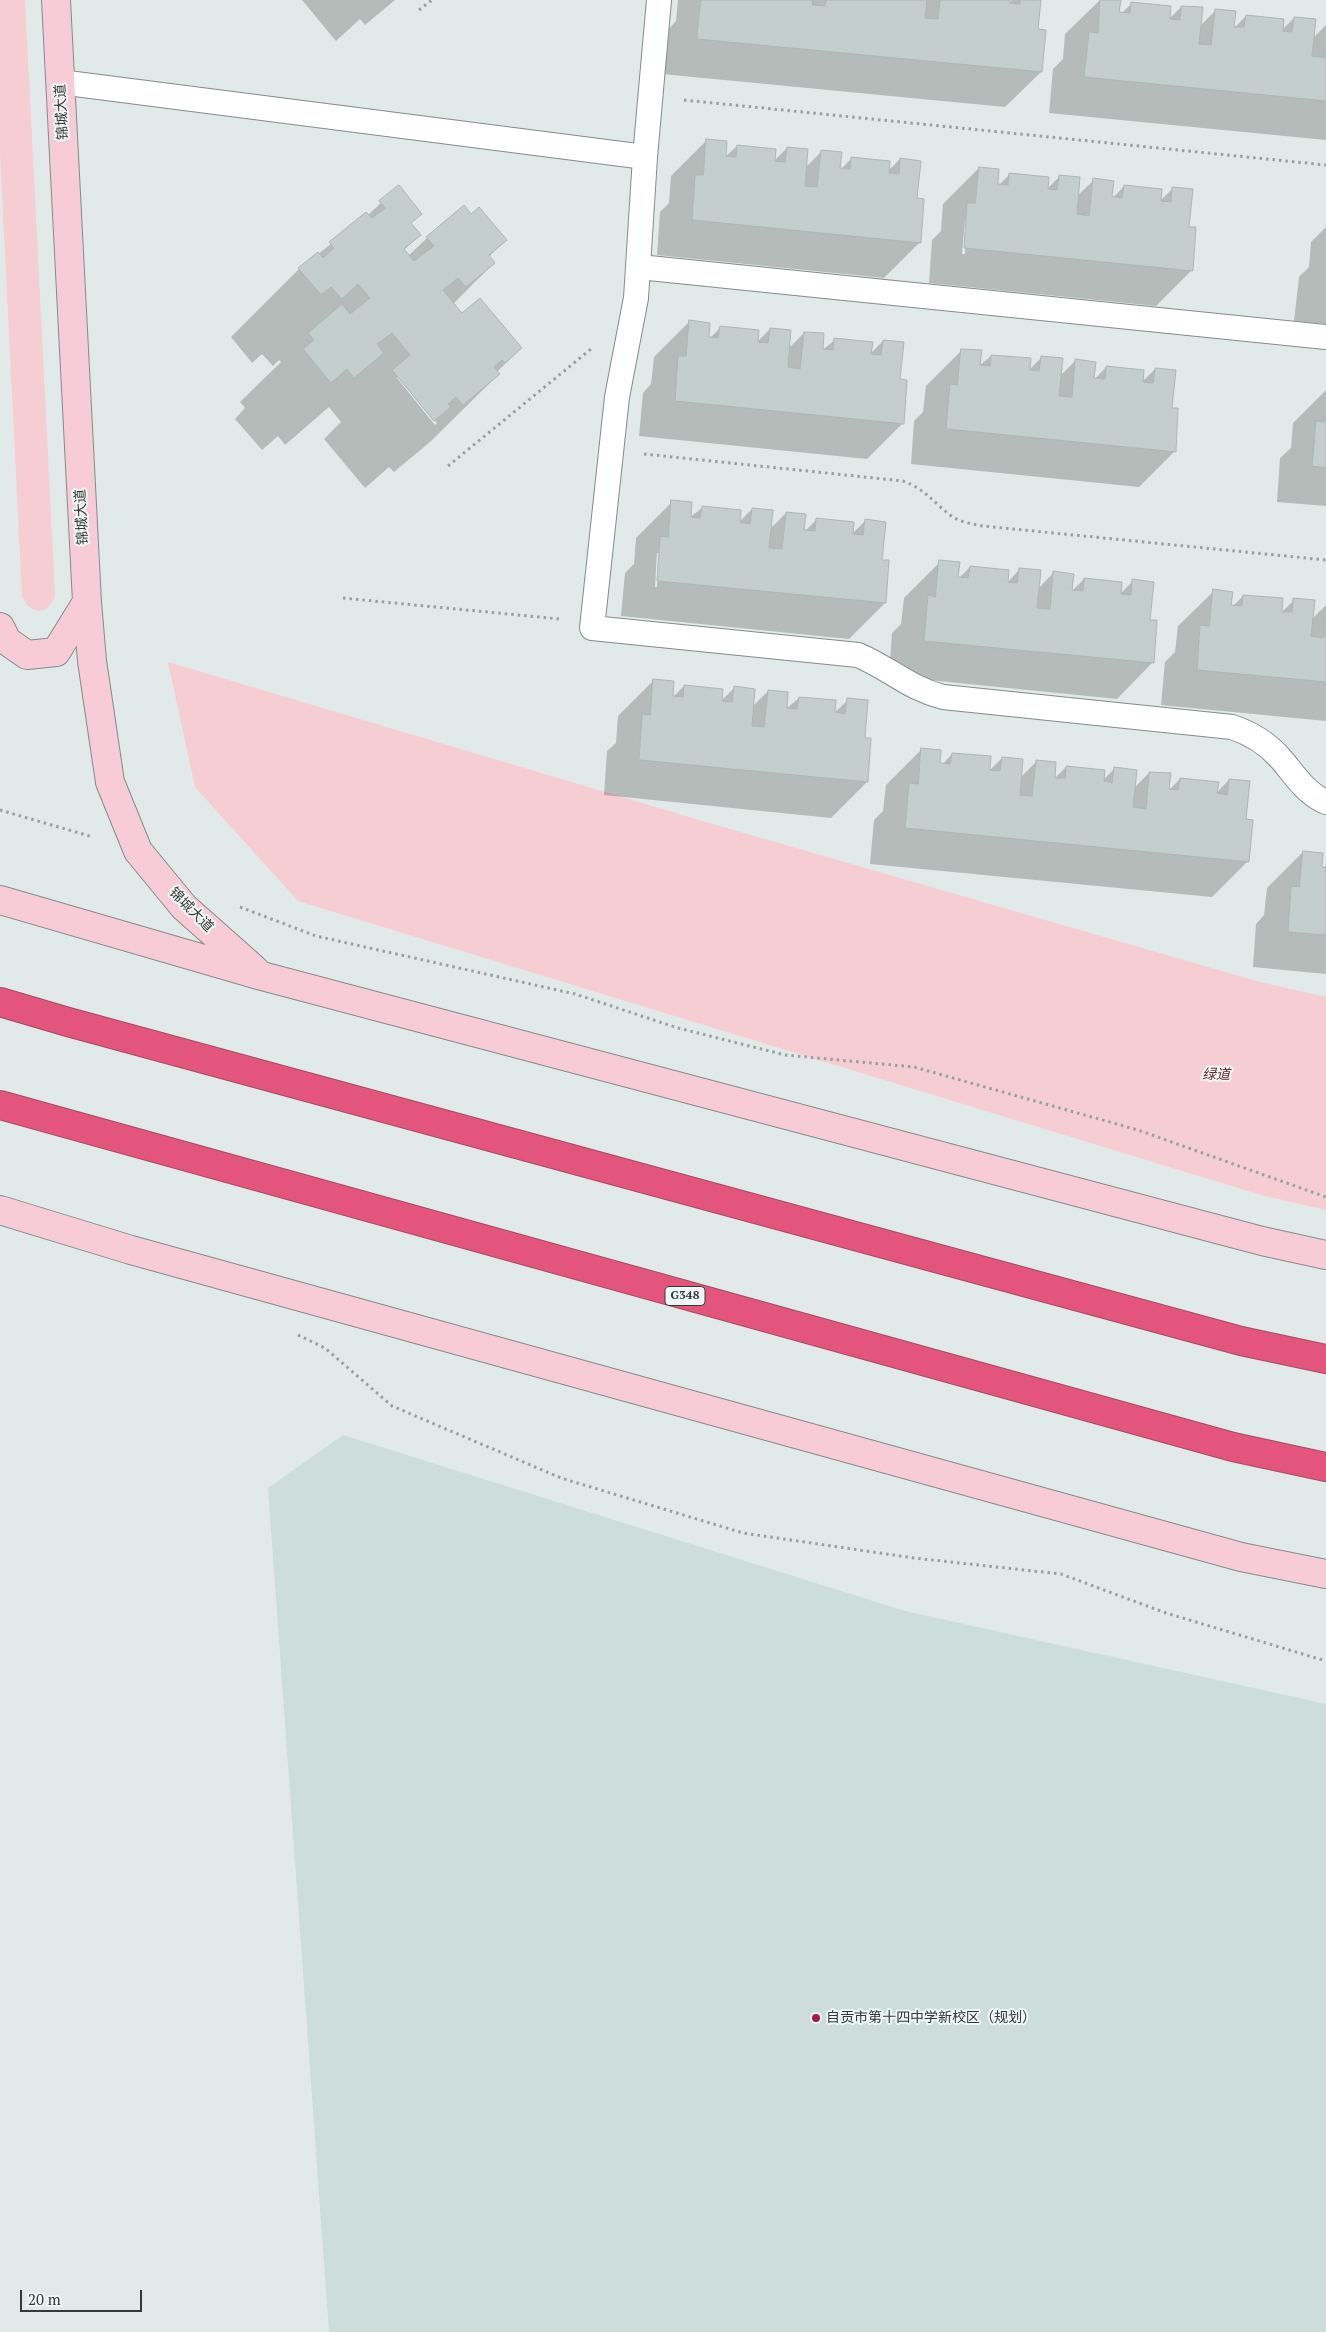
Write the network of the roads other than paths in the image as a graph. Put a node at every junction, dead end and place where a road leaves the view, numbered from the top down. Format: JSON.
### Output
{"nodes":[{"id":1,"x":56,"y":0,"type":"edge"},
{"id":2,"x":659,"y":0,"type":"edge"},
{"id":3,"x":60,"y":82,"type":"junction"},
{"id":4,"x":645,"y":158,"type":"junction"},
{"id":5,"x":639,"y":267,"type":"junction"},
{"id":6,"x":1326,"y":337,"type":"edge"},
{"id":7,"x":87,"y":602,"type":"junction"},
{"id":8,"x":0,"y":627,"type":"edge"},
{"id":9,"x":1326,"y":802,"type":"edge"},
{"id":10,"x":0,"y":900,"type":"edge"},
{"id":11,"x":262,"y":976,"type":"junction"},
{"id":12,"x":0,"y":1002,"type":"edge"},
{"id":13,"x":0,"y":1105,"type":"edge"},
{"id":14,"x":0,"y":1210,"type":"edge"},
{"id":15,"x":1262,"y":1241,"type":"junction"},
{"id":16,"x":1326,"y":1254,"type":"edge"},
{"id":17,"x":1326,"y":1268,"type":"edge"},
{"id":18,"x":1326,"y":1359,"type":"edge"},
{"id":19,"x":1326,"y":1467,"type":"edge"},
{"id":20,"x":1326,"y":1574,"type":"edge"}],
"edges":[{"from":1,"to":3,"type":"street","name":"锦城大道"},
{"from":2,"to":4,"type":"lane"},
{"from":3,"to":4,"type":"lane"},
{"from":3,"to":7,"type":"street","name":"锦城大道"},
{"from":4,"to":5,"type":"lane"},
{"from":5,"to":6,"type":"lane"},
{"from":5,"to":9,"type":"lane"},
{"from":7,"to":8,"type":"street"},
{"from":7,"to":11,"type":"street","name":"锦城大道"},
{"from":10,"to":11,"type":"street"},
{"from":11,"to":15,"type":"street"},
{"from":12,"to":18,"type":"highway"},
{"from":13,"to":19,"type":"highway","number":"G348"},
{"from":14,"to":20,"type":"street"},
{"from":15,"to":16,"type":"street"},
{"from":15,"to":17,"type":"street"}]}
